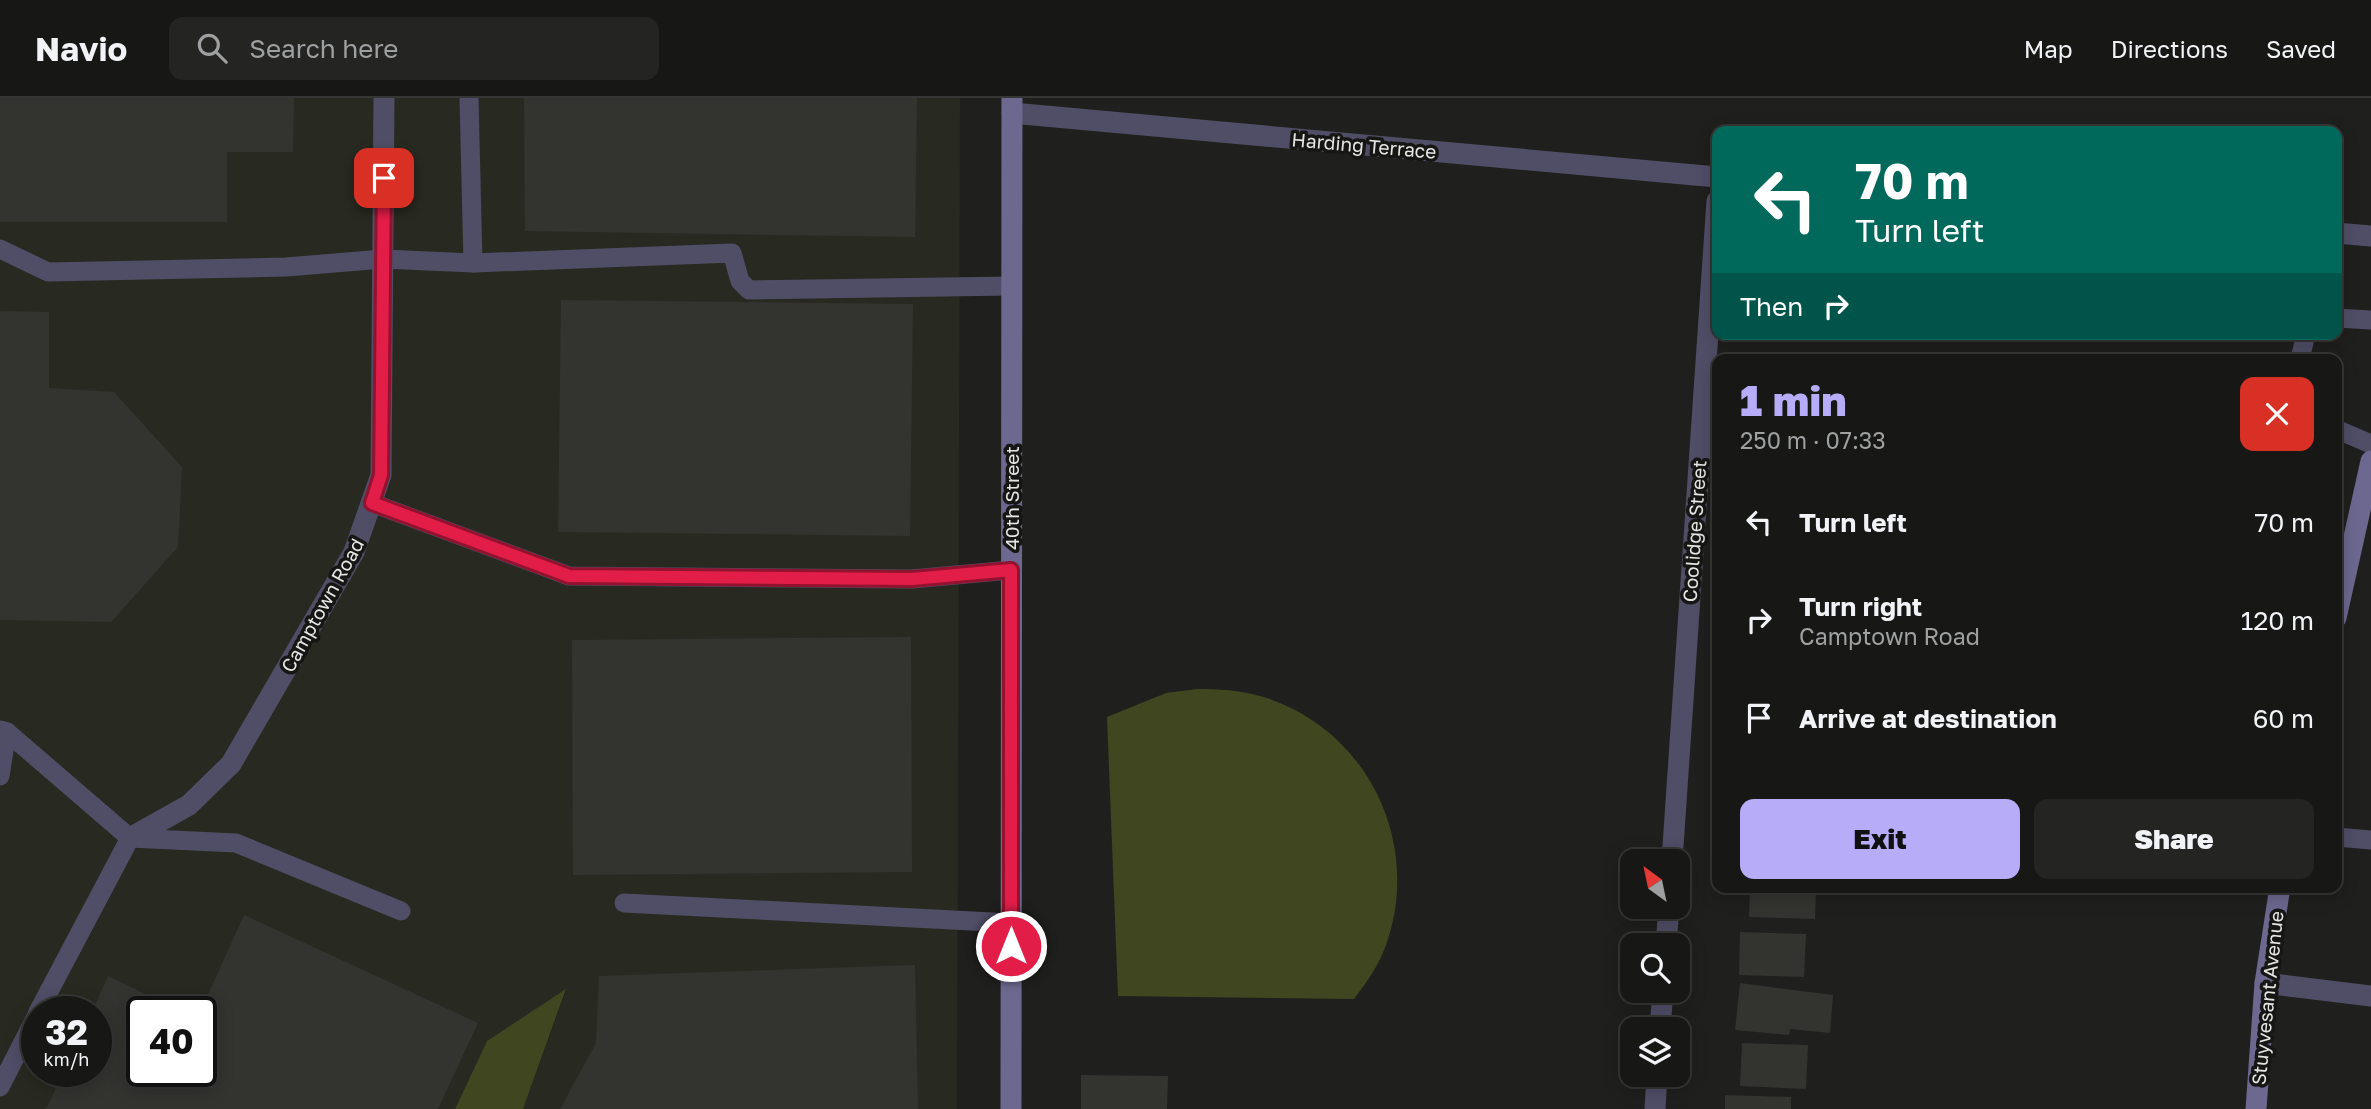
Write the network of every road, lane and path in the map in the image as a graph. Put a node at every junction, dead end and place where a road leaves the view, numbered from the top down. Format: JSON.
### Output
{"nodes":[{"id":1,"x":384,"y":98,"type":"edge"},
{"id":2,"x":469,"y":98,"type":"edge"},
{"id":3,"x":1012,"y":106,"type":"edge"},
{"id":4,"x":1712,"y":176,"type":"edge"},
{"id":5,"x":2342,"y":234,"type":"edge"},
{"id":6,"x":2371,"y":236,"type":"edge"},
{"id":7,"x":0,"y":249,"type":"edge"},
{"id":8,"x":383,"y":259,"type":"junction"},
{"id":9,"x":473,"y":263,"type":"junction"},
{"id":10,"x":1712,"y":274,"type":"edge"},
{"id":11,"x":1012,"y":286,"type":"junction"},
{"id":12,"x":2342,"y":318,"type":"edge"},
{"id":13,"x":2371,"y":320,"type":"edge"},
{"id":14,"x":2342,"y":432,"type":"edge"},
{"id":15,"x":2371,"y":444,"type":"edge"},
{"id":16,"x":2370,"y":469,"type":"edge"},
{"id":17,"x":372,"y":503,"type":"junction"},
{"id":18,"x":1011,"y":570,"type":"junction"},
{"id":19,"x":2342,"y":592,"type":"edge"},
{"id":20,"x":4,"y":731,"type":"edge"},
{"id":21,"x":0,"y":776,"type":"edge"},
{"id":22,"x":130,"y":838,"type":"junction"},
{"id":23,"x":2342,"y":838,"type":"edge"},
{"id":24,"x":2371,"y":841,"type":"edge"},
{"id":25,"x":1673,"y":849,"type":"edge"},
{"id":26,"x":2279,"y":893,"type":"edge"},
{"id":27,"x":624,"y":903,"type":"dead end"},
{"id":28,"x":401,"y":911,"type":"dead end"},
{"id":29,"x":1011,"y":923,"type":"junction"},
{"id":30,"x":2265,"y":983,"type":"junction"},
{"id":31,"x":47,"y":996,"type":"edge"},
{"id":32,"x":2371,"y":996,"type":"edge"},
{"id":33,"x":21,"y":1046,"type":"edge"},
{"id":34,"x":0,"y":1087,"type":"edge"},
{"id":35,"x":1656,"y":1087,"type":"edge"},
{"id":36,"x":1011,"y":1109,"type":"edge"},
{"id":37,"x":1655,"y":1109,"type":"edge"},
{"id":38,"x":2256,"y":1109,"type":"edge"}],
"edges":[{"from":1,"to":8,"type":"street","name":"Camptown Road"},
{"from":2,"to":9,"type":"lane"},
{"from":3,"to":4,"type":"street","name":"Harding Terrace"},
{"from":3,"to":11,"type":"street","name":"40th Street"},
{"from":5,"to":6,"type":"street"},
{"from":7,"to":8,"type":"lane"},
{"from":8,"to":9,"type":"lane"},
{"from":8,"to":17,"type":"street","name":"Camptown Road"},
{"from":9,"to":11,"type":"lane"},
{"from":10,"to":25,"type":"street","name":"Coolidge Street"},
{"from":11,"to":18,"type":"street","name":"40th Street"},
{"from":12,"to":13,"type":"lane"},
{"from":14,"to":15,"type":"lane"},
{"from":16,"to":19,"type":"street"},
{"from":17,"to":18,"type":"lane"},
{"from":17,"to":22,"type":"street","name":"Camptown Road"},
{"from":18,"to":29,"type":"street","name":"40th Street"},
{"from":20,"to":21,"type":"lane"},
{"from":20,"to":22,"type":"lane"},
{"from":22,"to":28,"type":"lane"},
{"from":22,"to":31,"type":"lane"},
{"from":23,"to":24,"type":"lane"},
{"from":26,"to":30,"type":"street","name":"Stuyvesant Avenue"},
{"from":27,"to":29,"type":"lane"},
{"from":29,"to":36,"type":"street","name":"40th Street"},
{"from":30,"to":32,"type":"street"},
{"from":30,"to":38,"type":"street","name":"Stuyvesant Avenue"},
{"from":33,"to":34,"type":"lane"},
{"from":35,"to":37,"type":"street"}]}
